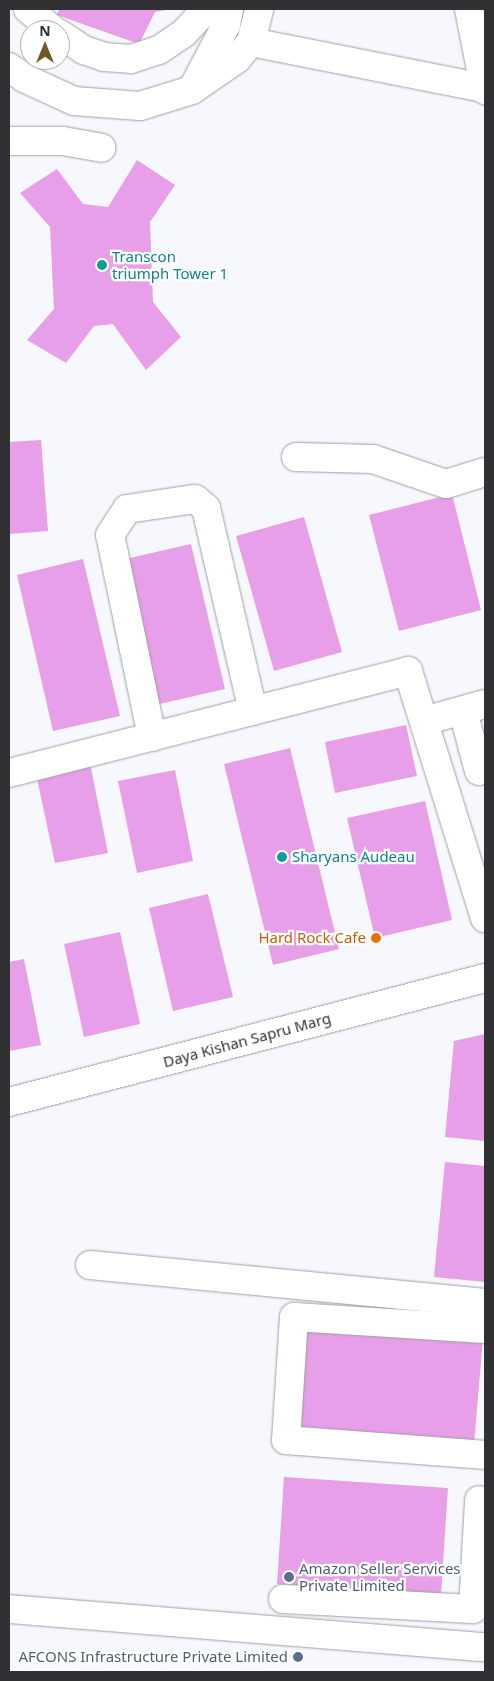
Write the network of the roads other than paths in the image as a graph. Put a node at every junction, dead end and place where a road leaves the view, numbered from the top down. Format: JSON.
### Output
{"nodes":[{"id":1,"x":28,"y":9,"type":"edge"},
{"id":2,"x":229,"y":9,"type":"edge"},
{"id":3,"x":259,"y":9,"type":"edge"},
{"id":4,"x":469,"y":9,"type":"edge"},
{"id":5,"x":203,"y":13,"type":"edge"},
{"id":6,"x":41,"y":20,"type":"edge"},
{"id":7,"x":70,"y":41,"type":"edge"},
{"id":8,"x":251,"y":42,"type":"junction"},
{"id":9,"x":9,"y":67,"type":"edge"},
{"id":10,"x":485,"y":89,"type":"edge"},
{"id":11,"x":192,"y":90,"type":"junction"},
{"id":12,"x":9,"y":141,"type":"edge"},
{"id":13,"x":100,"y":148,"type":"dead end"},
{"id":14,"x":296,"y":457,"type":"dead end"},
{"id":15,"x":485,"y":472,"type":"edge"},
{"id":16,"x":474,"y":707,"type":"edge"},
{"id":17,"x":253,"y":711,"type":"junction"},
{"id":18,"x":424,"y":721,"type":"junction"},
{"id":19,"x":152,"y":737,"type":"junction"},
{"id":20,"x":482,"y":770,"type":"edge"},
{"id":21,"x":9,"y":773,"type":"edge"},
{"id":22,"x":442,"y":781,"type":"junction"},
{"id":23,"x":485,"y":918,"type":"edge"},
{"id":24,"x":485,"y":978,"type":"edge"},
{"id":25,"x":9,"y":1103,"type":"edge"},
{"id":26,"x":90,"y":1265,"type":"dead end"},
{"id":27,"x":485,"y":1303,"type":"edge"},
{"id":28,"x":485,"y":1329,"type":"edge"},
{"id":29,"x":485,"y":1454,"type":"edge"},
{"id":30,"x":479,"y":1500,"type":"dead end"},
{"id":31,"x":481,"y":1556,"type":"edge"},
{"id":32,"x":283,"y":1599,"type":"dead end"},
{"id":33,"x":359,"y":1603,"type":"junction"},
{"id":34,"x":9,"y":1609,"type":"edge"},
{"id":35,"x":357,"y":1636,"type":"junction"},
{"id":36,"x":485,"y":1647,"type":"edge"}],
"edges":[{"from":1,"to":6,"type":"street"},
{"from":2,"to":11,"type":"street"},
{"from":3,"to":8,"type":"street"},
{"from":4,"to":10,"type":"street"},
{"from":5,"to":7,"type":"street"},
{"from":8,"to":10,"type":"street"},
{"from":8,"to":11,"type":"street"},
{"from":9,"to":11,"type":"street"},
{"from":12,"to":13,"type":"street"},
{"from":14,"to":15,"type":"street"},
{"from":16,"to":18,"type":"street"},
{"from":16,"to":20,"type":"street"},
{"from":17,"to":18,"type":"street"},
{"from":17,"to":19,"type":"street"},
{"from":17,"to":19,"type":"street"},
{"from":18,"to":22,"type":"street"},
{"from":19,"to":21,"type":"street"},
{"from":20,"to":22,"type":"street"},
{"from":22,"to":23,"type":"street"},
{"from":24,"to":25,"type":"street","name":"Daya Kishan Sapru Marg"},
{"from":26,"to":27,"type":"street"},
{"from":28,"to":29,"type":"street"},
{"from":30,"to":31,"type":"street"},
{"from":31,"to":33,"type":"street"},
{"from":32,"to":33,"type":"street"},
{"from":33,"to":35,"type":"street"},
{"from":34,"to":35,"type":"street"},
{"from":35,"to":36,"type":"street"}]}
